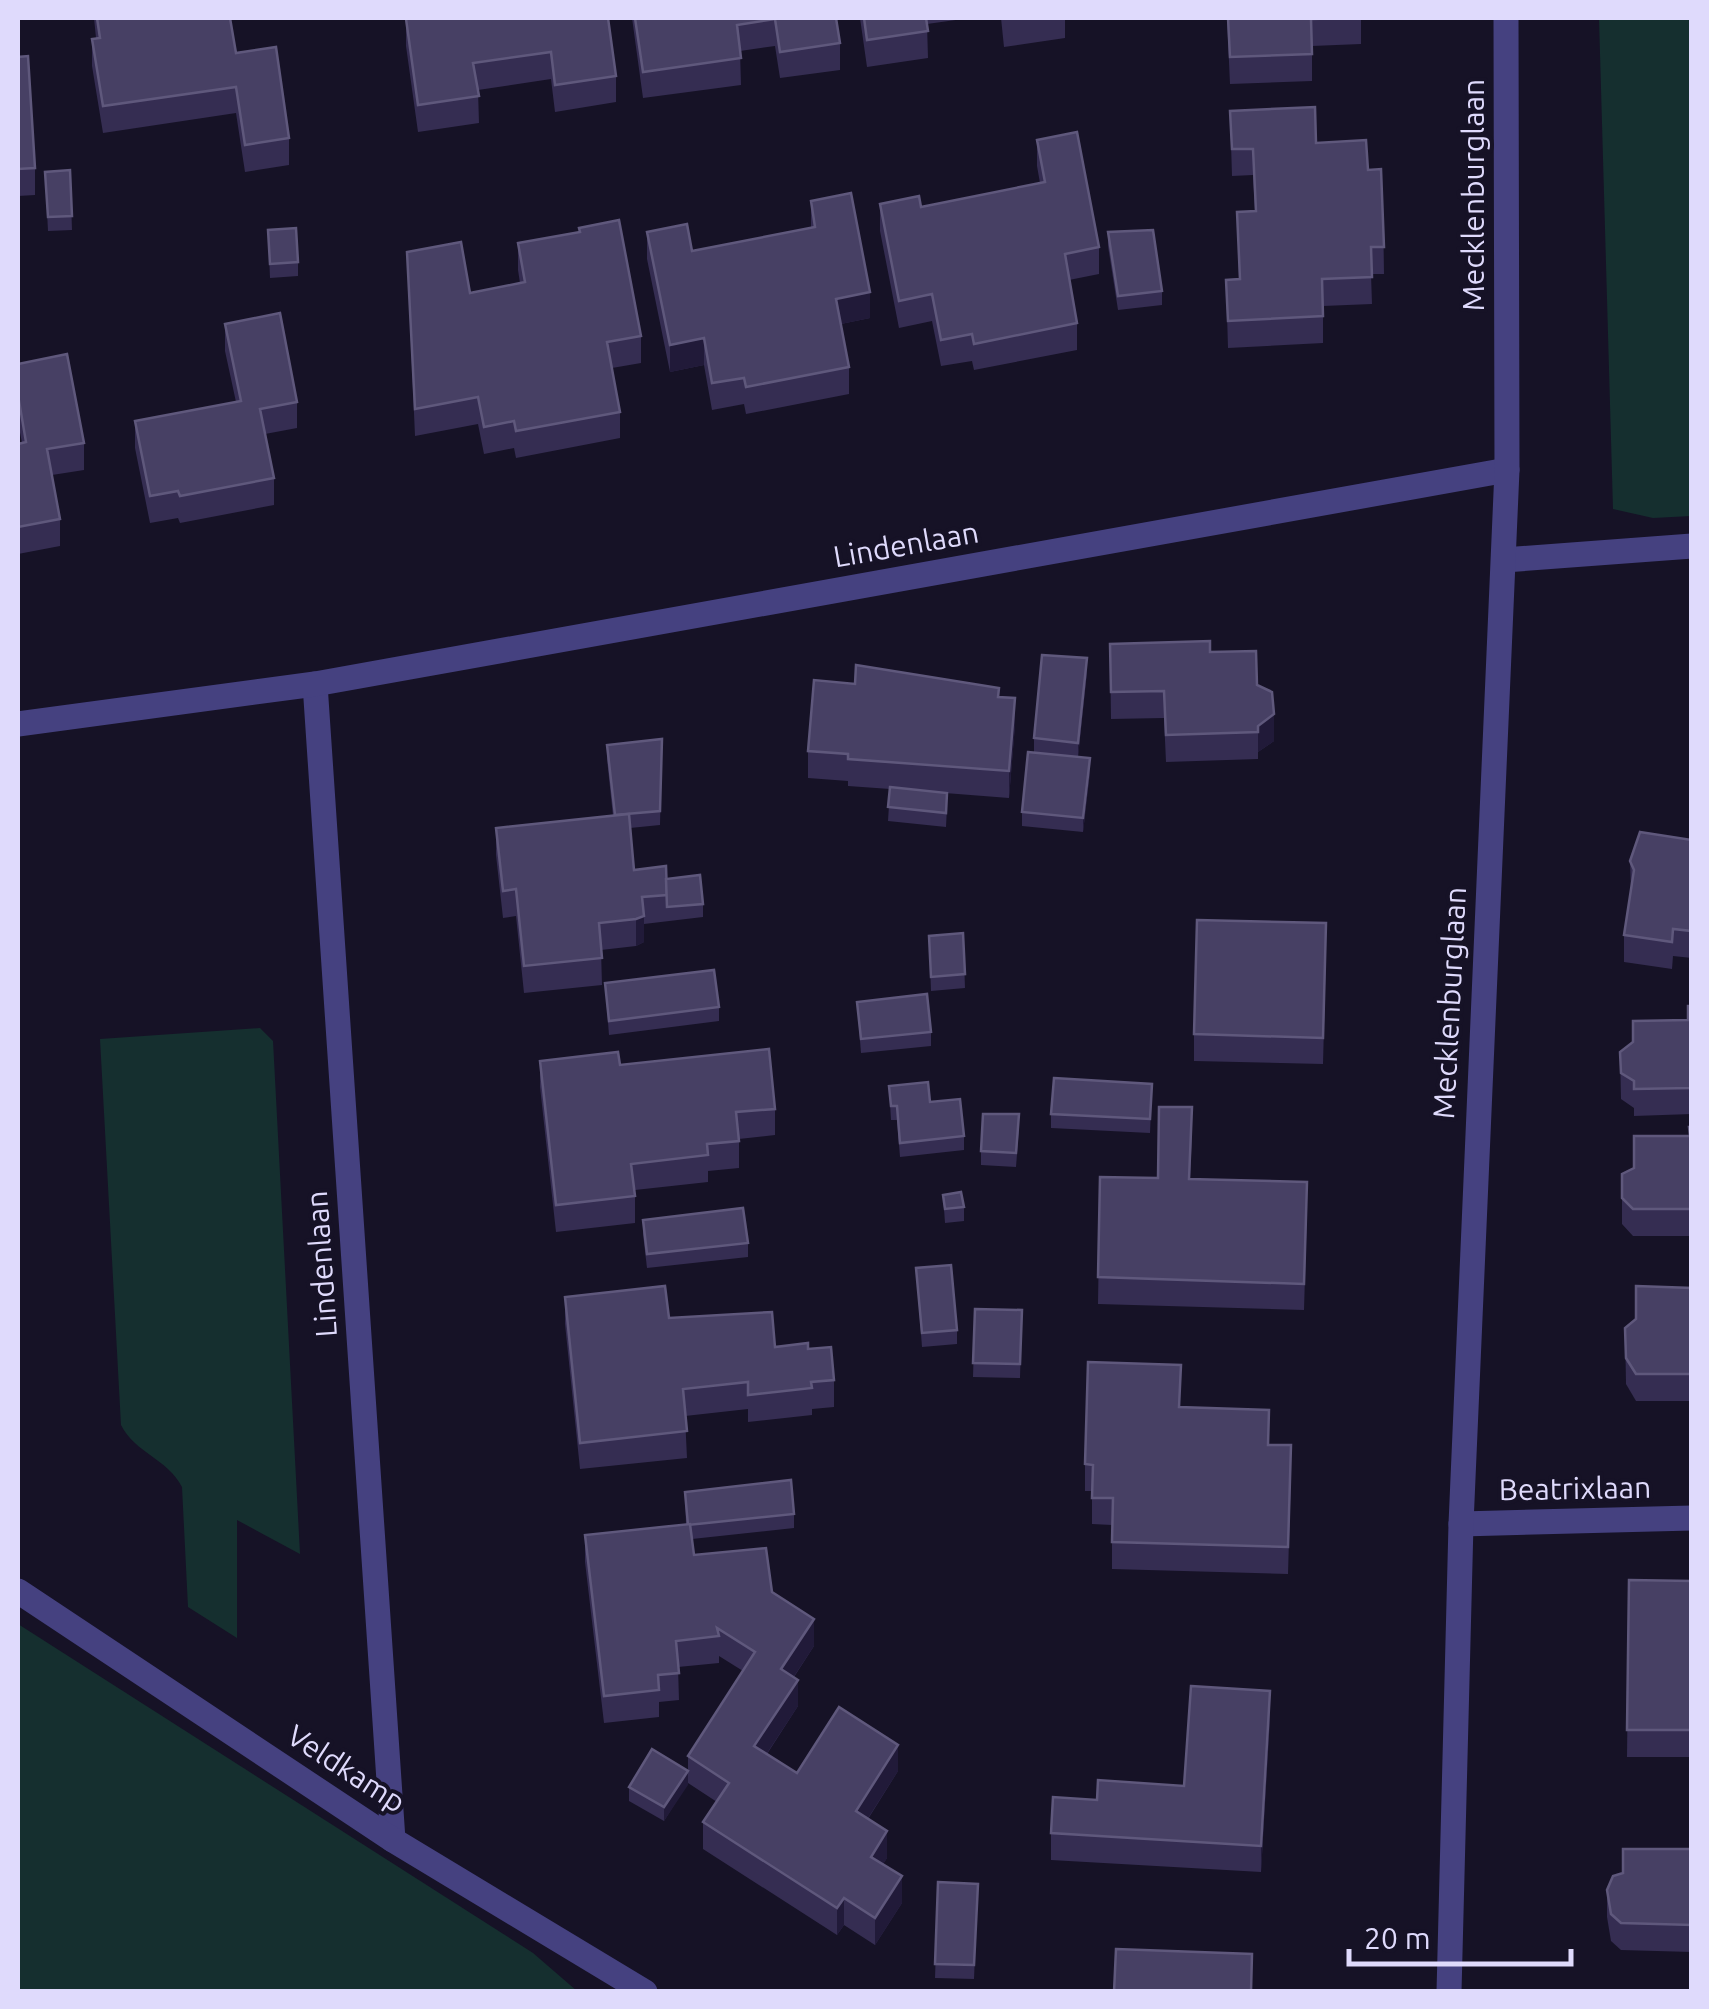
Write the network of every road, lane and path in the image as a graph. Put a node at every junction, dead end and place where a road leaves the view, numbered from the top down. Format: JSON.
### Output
{"nodes":[{"id":1,"x":1506,"y":18,"type":"edge"},
{"id":2,"x":1507,"y":470,"type":"junction"},
{"id":3,"x":1692,"y":546,"type":"edge"},
{"id":4,"x":1504,"y":560,"type":"junction"},
{"id":5,"x":315,"y":684,"type":"junction"},
{"id":6,"x":18,"y":724,"type":"edge"},
{"id":7,"x":1692,"y":1518,"type":"edge"},
{"id":8,"x":1461,"y":1524,"type":"junction"},
{"id":9,"x":18,"y":1591,"type":"edge"},
{"id":10,"x":393,"y":1840,"type":"junction"},
{"id":11,"x":645,"y":1992,"type":"edge"},
{"id":12,"x":1449,"y":1992,"type":"edge"}],
"edges":[{"from":1,"to":2,"type":"street","name":"Mecklenburglaan"},
{"from":2,"to":4,"type":"street","name":"Mecklenburglaan"},
{"from":2,"to":5,"type":"street","name":"Lindenlaan"},
{"from":3,"to":4,"type":"street"},
{"from":4,"to":8,"type":"street","name":"Mecklenburglaan"},
{"from":5,"to":6,"type":"street","name":"Lindenlaan"},
{"from":5,"to":10,"type":"street","name":"Lindenlaan"},
{"from":7,"to":8,"type":"street","name":"Beatrixlaan"},
{"from":8,"to":12,"type":"street","name":"Mecklenburglaan"},
{"from":9,"to":10,"type":"street","name":"Veldkamp"},
{"from":10,"to":11,"type":"street","name":"Veldkamp"}]}
